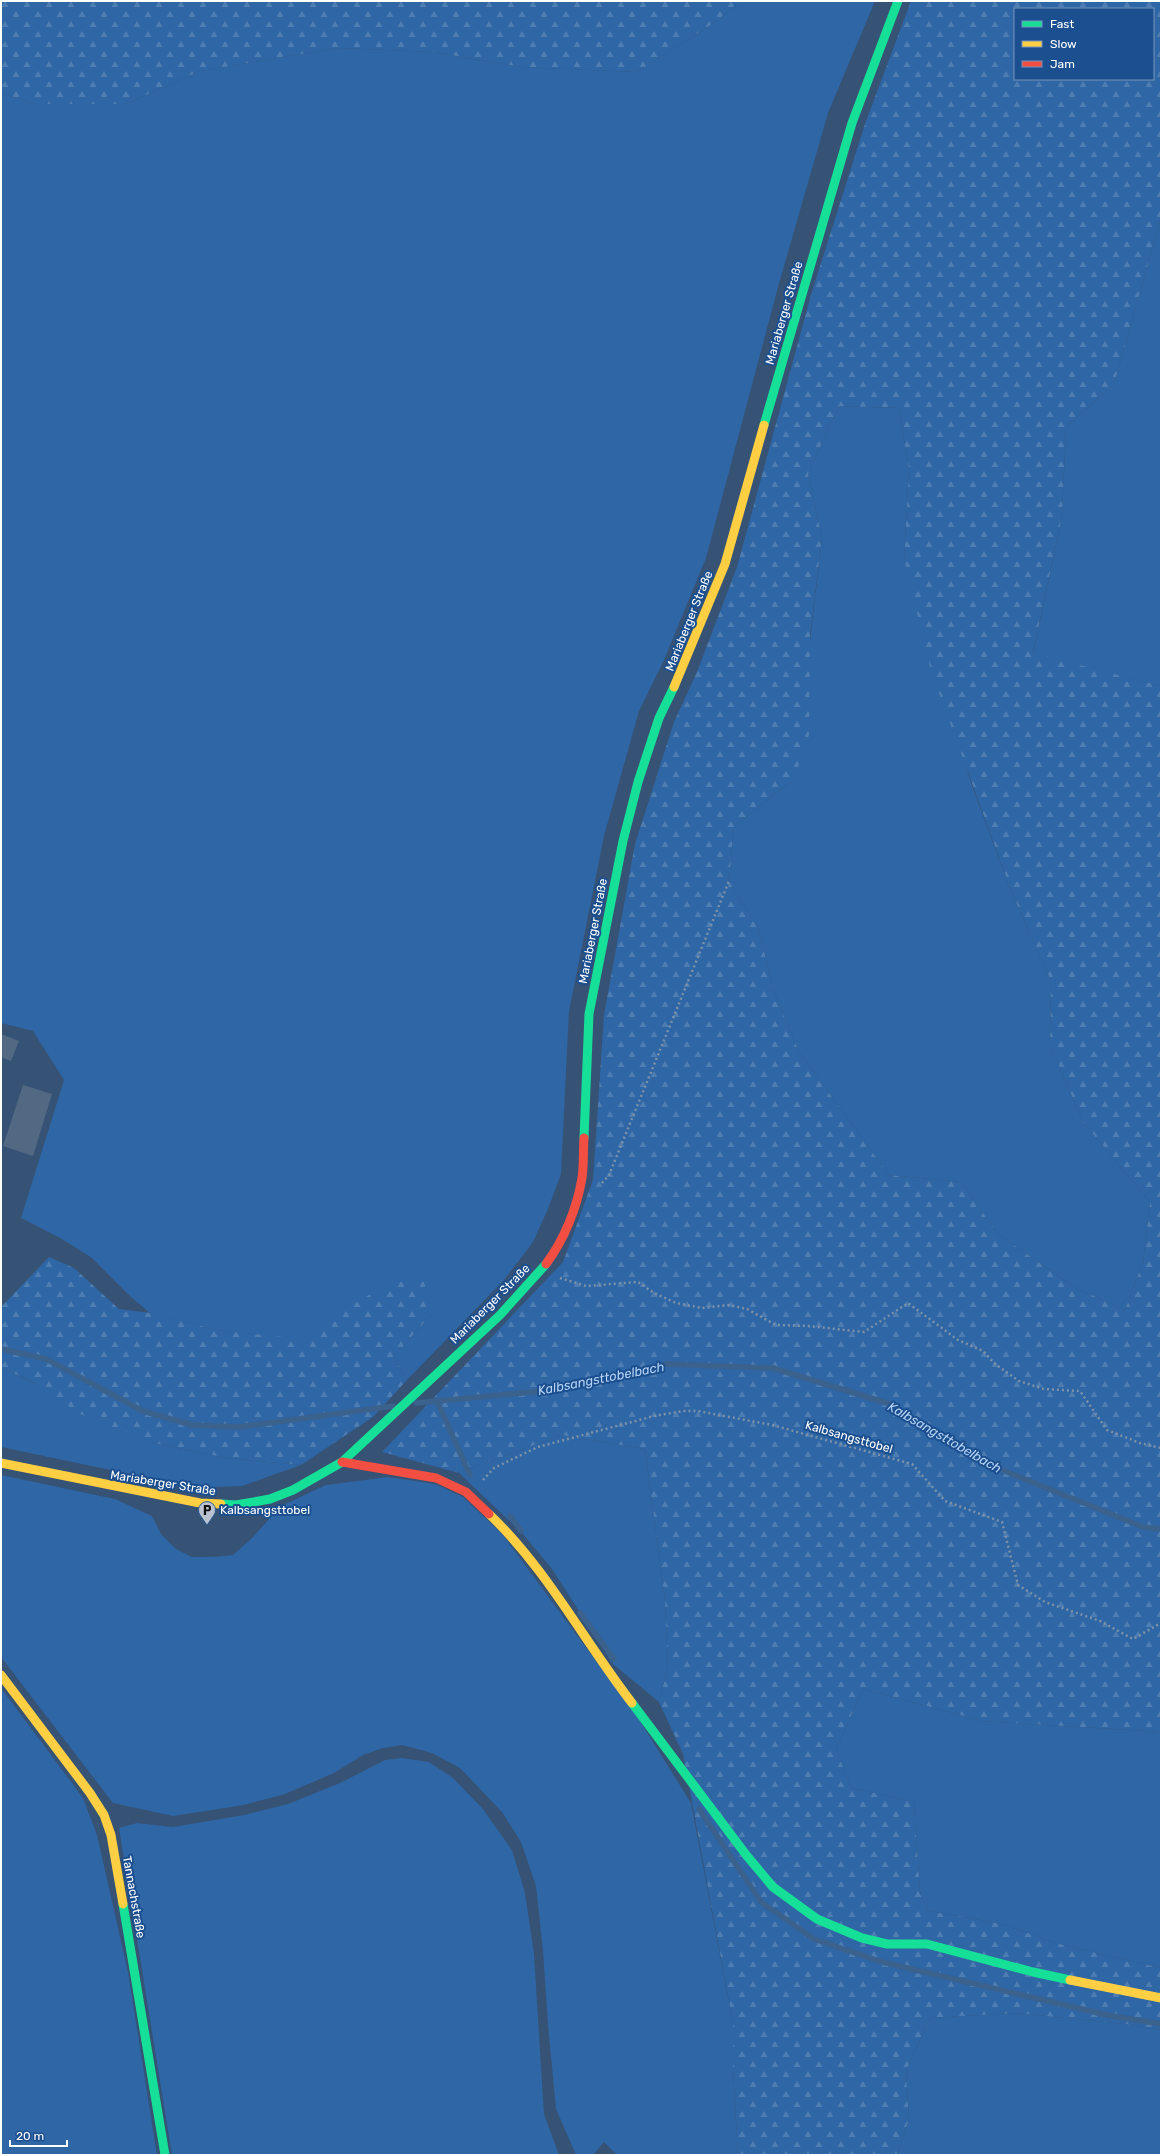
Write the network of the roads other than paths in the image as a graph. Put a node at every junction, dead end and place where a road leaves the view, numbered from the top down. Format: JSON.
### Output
{"nodes":[{"id":1,"x":898,"y":1,"type":"edge"},
{"id":2,"x":342,"y":1462,"type":"junction"},
{"id":3,"x":1,"y":1463,"type":"edge"},
{"id":4,"x":1,"y":1675,"type":"edge"},
{"id":5,"x":1161,"y":1998,"type":"edge"},
{"id":6,"x":165,"y":2155,"type":"edge"}],
"edges":[{"from":1,"to":2,"type":"street","name":"Mariaberger Straße"},
{"from":2,"to":3,"type":"street","name":"Mariaberger Straße"},
{"from":2,"to":5,"type":"street"},
{"from":4,"to":6,"type":"street","name":"Tannachstraße"}]}
